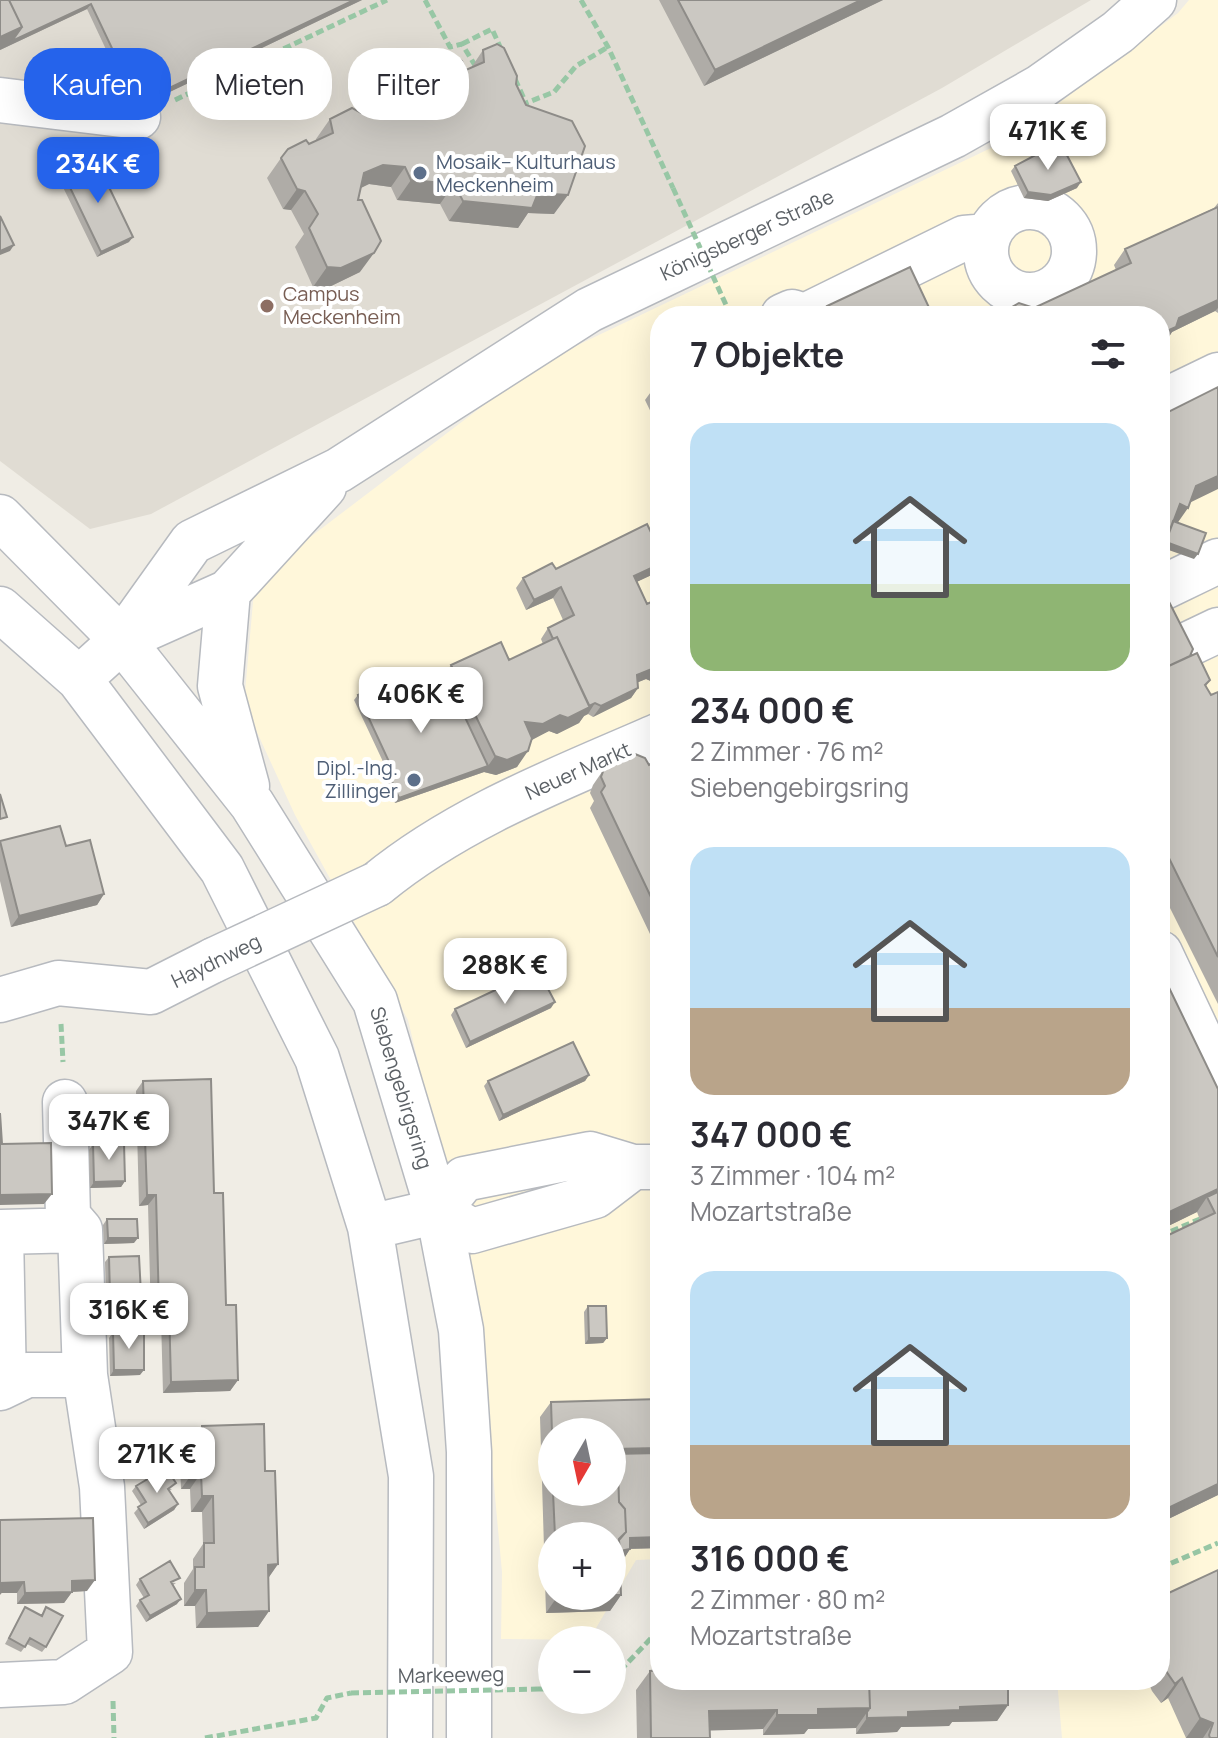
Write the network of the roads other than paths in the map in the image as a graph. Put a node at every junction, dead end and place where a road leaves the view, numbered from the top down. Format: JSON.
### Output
{"nodes":[{"id":1,"x":1154,"y":0,"type":"edge"},
{"id":2,"x":0,"y":100,"type":"edge"},
{"id":3,"x":24,"y":103,"type":"edge"},
{"id":4,"x":988,"y":236,"type":"junction"},
{"id":5,"x":825,"y":306,"type":"edge"},
{"id":6,"x":1218,"y":375,"type":"edge"},
{"id":7,"x":1170,"y":398,"type":"edge"},
{"id":8,"x":339,"y":470,"type":"junction"},
{"id":9,"x":0,"y":517,"type":"edge"},
{"id":10,"x":1218,"y":561,"type":"edge"},
{"id":11,"x":1170,"y":584,"type":"edge"},
{"id":12,"x":228,"y":592,"type":"junction"},
{"id":13,"x":0,"y":609,"type":"edge"},
{"id":14,"x":1218,"y":630,"type":"edge"},
{"id":15,"x":122,"y":640,"type":"junction"},
{"id":16,"x":1174,"y":651,"type":"edge"},
{"id":17,"x":79,"y":679,"type":"junction"},
{"id":18,"x":650,"y":741,"type":"edge"},
{"id":19,"x":252,"y":804,"type":"junction"},
{"id":20,"x":377,"y":884,"type":"joint"},
{"id":21,"x":1170,"y":974,"type":"edge"},
{"id":22,"x":0,"y":1000,"type":"edge"},
{"id":23,"x":1218,"y":1076,"type":"edge"},
{"id":24,"x":65,"y":1102,"type":"road end"},
{"id":25,"x":646,"y":1167,"type":"edge"},
{"id":26,"x":438,"y":1211,"type":"junction"},
{"id":27,"x":370,"y":1227,"type":"junction"},
{"id":28,"x":80,"y":1230,"type":"junction"},
{"id":29,"x":85,"y":1375,"type":"junction"},
{"id":30,"x":2,"y":1386,"type":"edge"},
{"id":31,"x":0,"y":1685,"type":"edge"},
{"id":32,"x":410,"y":1738,"type":"edge"},
{"id":33,"x":469,"y":1738,"type":"edge"}],
"edges":[{"from":1,"to":8,"type":"street","name":"Königsberger Straße"},
{"from":2,"to":3,"type":"street"},
{"from":4,"to":4,"type":"street"},
{"from":4,"to":5,"type":"street"},
{"from":6,"to":7,"type":"street"},
{"from":8,"to":12,"type":"street","name":"Königsberger Straße"},
{"from":8,"to":15,"type":"street","name":"Königsberger Straße"},
{"from":9,"to":15,"type":"street","name":"Siebengebirgsring"},
{"from":10,"to":11,"type":"street"},
{"from":12,"to":15,"type":"street","name":"Königsberger Straße"},
{"from":12,"to":19,"type":"street"},
{"from":13,"to":17,"type":"street"},
{"from":14,"to":16,"type":"street"},
{"from":15,"to":17,"type":"street","name":"Königsberger Straße"},
{"from":15,"to":19,"type":"street","name":"Siebengebirgsring"},
{"from":17,"to":27,"type":"street"},
{"from":18,"to":20,"type":"street","name":"Neuer Markt"},
{"from":19,"to":26,"type":"street","name":"Siebengebirgsring"},
{"from":20,"to":22,"type":"street","name":"Haydnweg","bridge":true},
{"from":21,"to":23,"type":"street"},
{"from":24,"to":28,"type":"street"},
{"from":25,"to":26,"type":"street"},
{"from":26,"to":27,"type":"street"},
{"from":26,"to":33,"type":"street","name":"Siebengebirgsring"},
{"from":27,"to":32,"type":"street"},
{"from":28,"to":29,"type":"street"},
{"from":28,"to":30,"type":"street"},
{"from":29,"to":30,"type":"street"},
{"from":29,"to":31,"type":"street"}]}
